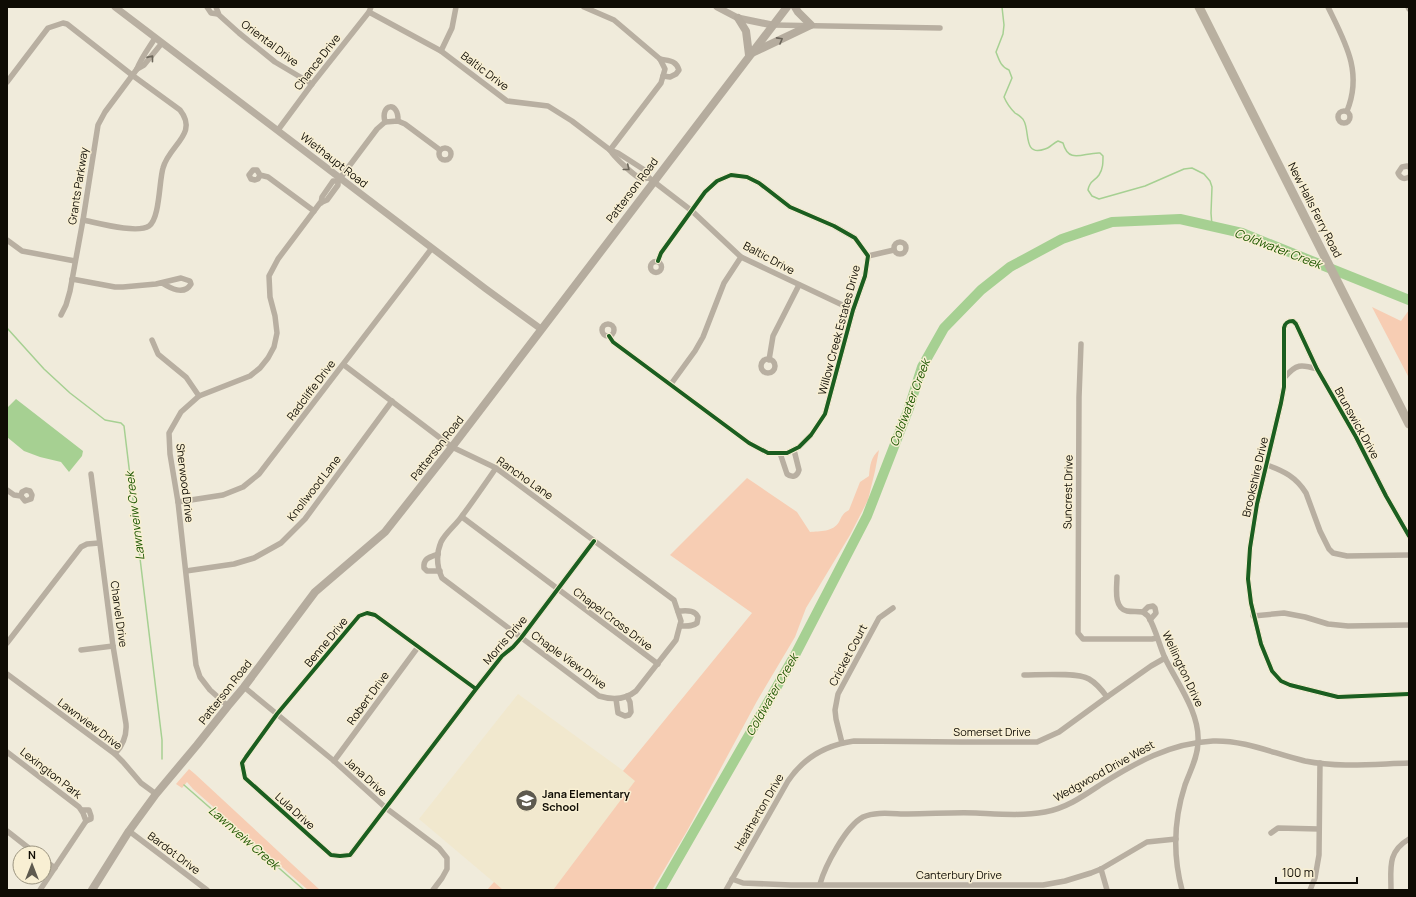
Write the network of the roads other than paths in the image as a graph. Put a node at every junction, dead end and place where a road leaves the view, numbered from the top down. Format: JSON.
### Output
{"nodes":[{"id":1,"x":115,"y":7,"type":"edge"},
{"id":2,"x":207,"y":7,"type":"edge"},
{"id":3,"x":216,"y":7,"type":"edge"},
{"id":4,"x":456,"y":7,"type":"edge"},
{"id":5,"x":584,"y":7,"type":"edge"},
{"id":6,"x":717,"y":7,"type":"edge"},
{"id":7,"x":786,"y":7,"type":"edge"},
{"id":8,"x":795,"y":7,"type":"edge"},
{"id":9,"x":1199,"y":7,"type":"edge"},
{"id":10,"x":1328,"y":7,"type":"edge"},
{"id":11,"x":370,"y":9,"type":"edge"},
{"id":12,"x":218,"y":14,"type":"junction"},
{"id":13,"x":738,"y":18,"type":"junction"},
{"id":14,"x":772,"y":24,"type":"junction"},
{"id":15,"x":811,"y":25,"type":"junction"},
{"id":16,"x":940,"y":28,"type":"dead end"},
{"id":17,"x":154,"y":38,"type":"junction"},
{"id":18,"x":162,"y":43,"type":"junction"},
{"id":19,"x":440,"y":51,"type":"junction"},
{"id":20,"x":749,"y":55,"type":"junction"},
{"id":21,"x":660,"y":59,"type":"junction"},
{"id":22,"x":137,"y":69,"type":"junction"},
{"id":23,"x":132,"y":75,"type":"junction"},
{"id":24,"x":663,"y":76,"type":"junction"},
{"id":25,"x":7,"y":82,"type":"edge"},
{"id":26,"x":312,"y":84,"type":"junction"},
{"id":27,"x":1347,"y":111,"type":"dead end"},
{"id":28,"x":398,"y":121,"type":"junction"},
{"id":29,"x":385,"y":122,"type":"junction"},
{"id":30,"x":278,"y":130,"type":"junction"},
{"id":31,"x":440,"y":150,"type":"dead end"},
{"id":32,"x":610,"y":150,"type":"junction"},
{"id":33,"x":1409,"y":167,"type":"edge"},
{"id":34,"x":260,"y":175,"type":"dead end"},
{"id":35,"x":1409,"y":177,"type":"edge"},
{"id":36,"x":339,"y":179,"type":"junction"},
{"id":37,"x":651,"y":180,"type":"junction"},
{"id":38,"x":314,"y":211,"type":"junction"},
{"id":39,"x":692,"y":211,"type":"junction"},
{"id":40,"x":83,"y":220,"type":"junction"},
{"id":41,"x":7,"y":240,"type":"edge"},
{"id":42,"x":432,"y":248,"type":"junction"},
{"id":43,"x":894,"y":250,"type":"dead end"},
{"id":44,"x":868,"y":256,"type":"junction"},
{"id":45,"x":740,"y":257,"type":"junction"},
{"id":46,"x":75,"y":261,"type":"junction"},
{"id":47,"x":658,"y":262,"type":"dead end"},
{"id":48,"x":72,"y":278,"type":"junction"},
{"id":49,"x":162,"y":283,"type":"dead end"},
{"id":50,"x":799,"y":285,"type":"junction"},
{"id":51,"x":853,"y":310,"type":"junction"},
{"id":52,"x":61,"y":315,"type":"dead end"},
{"id":53,"x":1288,"y":321,"type":"joint"},
{"id":54,"x":541,"y":328,"type":"junction"},
{"id":55,"x":609,"y":336,"type":"dead end"},
{"id":56,"x":152,"y":340,"type":"dead end"},
{"id":57,"x":1081,"y":344,"type":"dead end"},
{"id":58,"x":769,"y":360,"type":"dead end"},
{"id":59,"x":344,"y":364,"type":"junction"},
{"id":60,"x":1317,"y":369,"type":"junction"},
{"id":61,"x":1285,"y":376,"type":"junction"},
{"id":62,"x":671,"y":384,"type":"junction"},
{"id":63,"x":199,"y":396,"type":"junction"},
{"id":64,"x":392,"y":401,"type":"junction"},
{"id":65,"x":1409,"y":424,"type":"edge"},
{"id":66,"x":452,"y":447,"type":"junction"},
{"id":67,"x":794,"y":450,"type":"junction"},
{"id":68,"x":780,"y":453,"type":"junction"},
{"id":69,"x":1267,"y":465,"type":"junction"},
{"id":70,"x":496,"y":468,"type":"junction"},
{"id":71,"x":91,"y":474,"type":"dead end"},
{"id":72,"x":7,"y":490,"type":"edge"},
{"id":73,"x":21,"y":496,"type":"dead end"},
{"id":74,"x":178,"y":502,"type":"junction"},
{"id":75,"x":462,"y":517,"type":"junction"},
{"id":76,"x":1409,"y":536,"type":"edge"},
{"id":77,"x":594,"y":541,"type":"junction"},
{"id":78,"x":99,"y":543,"type":"junction"},
{"id":79,"x":438,"y":554,"type":"junction"},
{"id":80,"x":1409,"y":555,"type":"edge"},
{"id":81,"x":186,"y":571,"type":"junction"},
{"id":82,"x":440,"y":571,"type":"junction"},
{"id":83,"x":1117,"y":577,"type":"dead end"},
{"id":84,"x":558,"y":589,"type":"junction"},
{"id":85,"x":893,"y":608,"type":"dead end"},
{"id":86,"x":678,"y":611,"type":"junction"},
{"id":87,"x":1143,"y":612,"type":"junction"},
{"id":88,"x":1253,"y":616,"type":"junction"},
{"id":89,"x":1150,"y":620,"type":"junction"},
{"id":90,"x":680,"y":624,"type":"junction"},
{"id":91,"x":1409,"y":625,"type":"edge"},
{"id":92,"x":521,"y":638,"type":"junction"},
{"id":93,"x":1157,"y":638,"type":"junction"},
{"id":94,"x":7,"y":643,"type":"edge"},
{"id":95,"x":113,"y":646,"type":"junction"},
{"id":96,"x":418,"y":647,"type":"junction"},
{"id":97,"x":81,"y":650,"type":"dead end"},
{"id":98,"x":1165,"y":658,"type":"junction"},
{"id":99,"x":658,"y":664,"type":"junction"},
{"id":100,"x":7,"y":674,"type":"edge"},
{"id":101,"x":1024,"y":675,"type":"dead end"},
{"id":102,"x":244,"y":687,"type":"junction"},
{"id":103,"x":476,"y":689,"type":"junction"},
{"id":104,"x":1409,"y":694,"type":"edge"},
{"id":105,"x":627,"y":696,"type":"junction"},
{"id":106,"x":1107,"y":697,"type":"junction"},
{"id":107,"x":616,"y":699,"type":"junction"},
{"id":108,"x":228,"y":706,"type":"junction"},
{"id":109,"x":277,"y":714,"type":"junction"},
{"id":110,"x":842,"y":743,"type":"junction"},
{"id":111,"x":1198,"y":743,"type":"junction"},
{"id":112,"x":7,"y":752,"type":"edge"},
{"id":113,"x":115,"y":754,"type":"junction"},
{"id":114,"x":334,"y":761,"type":"junction"},
{"id":115,"x":1320,"y":763,"type":"junction"},
{"id":116,"x":1409,"y":763,"type":"edge"},
{"id":117,"x":156,"y":794,"type":"junction"},
{"id":118,"x":386,"y":808,"type":"junction"},
{"id":119,"x":1319,"y":829,"type":"junction"},
{"id":120,"x":7,"y":831,"type":"edge"},
{"id":121,"x":129,"y":831,"type":"junction"},
{"id":122,"x":1271,"y":833,"type":"dead end"},
{"id":123,"x":1176,"y":839,"type":"junction"},
{"id":124,"x":1409,"y":839,"type":"edge"},
{"id":125,"x":25,"y":845,"type":"edge"},
{"id":126,"x":52,"y":866,"type":"edge"},
{"id":127,"x":55,"y":868,"type":"junction"},
{"id":128,"x":1101,"y":869,"type":"junction"},
{"id":129,"x":732,"y":879,"type":"junction"},
{"id":130,"x":820,"y":884,"type":"junction"},
{"id":131,"x":1051,"y":887,"type":"edge"},
{"id":132,"x":40,"y":890,"type":"edge"},
{"id":133,"x":92,"y":890,"type":"edge"},
{"id":134,"x":207,"y":890,"type":"edge"},
{"id":135,"x":433,"y":890,"type":"edge"},
{"id":136,"x":726,"y":890,"type":"edge"},
{"id":137,"x":1107,"y":890,"type":"edge"},
{"id":138,"x":1182,"y":890,"type":"edge"},
{"id":139,"x":1310,"y":890,"type":"edge"},
{"id":140,"x":1391,"y":890,"type":"edge"}],
"edges":[{"from":1,"to":17,"type":"street","name":"Wiethaupt Road"},
{"from":2,"to":12,"type":"street","name":"Oriental Drive"},
{"from":3,"to":12,"type":"street"},
{"from":4,"to":19,"type":"street"},
{"from":5,"to":21,"type":"street"},
{"from":6,"to":13,"type":"street"},
{"from":7,"to":14,"type":"main road","name":"Patterson Road"},
{"from":8,"to":15,"type":"main road"},
{"from":9,"to":65,"type":"main road","name":"New Halls Ferry Road"},
{"from":10,"to":27,"type":"street"},
{"from":11,"to":19,"type":"street","name":"Baltic Drive"},
{"from":11,"to":26,"type":"street","name":"Chance Drive"},
{"from":12,"to":26,"type":"street","name":"Oriental Drive"},
{"from":13,"to":14,"type":"street"},
{"from":13,"to":20,"type":"main road"},
{"from":14,"to":15,"type":"street"},
{"from":14,"to":20,"type":"main road","name":"Patterson Road"},
{"from":15,"to":16,"type":"street"},
{"from":20,"to":15,"type":"main road","one_way":true},
{"from":17,"to":18,"type":"street","name":"Wiethaupt Road"},
{"from":17,"to":22,"type":"street","name":"Grants Parkway"},
{"from":22,"to":18,"type":"street","name":"Grants Parkway","one_way":true},
{"from":18,"to":30,"type":"street","name":"Wiethaupt Road"},
{"from":19,"to":32,"type":"street","name":"Baltic Drive"},
{"from":20,"to":37,"type":"main road","name":"Patterson Road"},
{"from":21,"to":24,"type":"street"},
{"from":21,"to":24,"type":"street"},
{"from":22,"to":23,"type":"street","name":"Grants Parkway"},
{"from":23,"to":25,"type":"street"},
{"from":23,"to":40,"type":"street","name":"Grants Parkway"},
{"from":23,"to":40,"type":"street"},
{"from":24,"to":32,"type":"street"},
{"from":26,"to":30,"type":"street","name":"Chance Drive"},
{"from":28,"to":29,"type":"street"},
{"from":28,"to":29,"type":"street","name":"Sherwood Drive"},
{"from":28,"to":31,"type":"street","name":"Sherwood Drive"},
{"from":29,"to":36,"type":"street","name":"Sherwood Drive"},
{"from":30,"to":36,"type":"street","name":"Wiethaupt Road"},
{"from":32,"to":37,"type":"street","name":"Baltic Drive"},
{"from":33,"to":35,"type":"street"},
{"from":34,"to":38,"type":"street"},
{"from":36,"to":38,"type":"street","name":"Sherwood Drive"},
{"from":36,"to":42,"type":"street","name":"Wiethaupt Road"},
{"from":37,"to":39,"type":"street","name":"Baltic Drive"},
{"from":37,"to":54,"type":"main road","name":"Patterson Road"},
{"from":38,"to":63,"type":"street","name":"Sherwood Drive"},
{"from":39,"to":44,"type":"street","name":"Willow Creek Estates Drive"},
{"from":39,"to":45,"type":"street","name":"Baltic Drive"},
{"from":39,"to":47,"type":"street","name":"Willow Creek Estates Drive"},
{"from":40,"to":46,"type":"street","name":"Grants Parkway"},
{"from":41,"to":46,"type":"street"},
{"from":42,"to":54,"type":"street","name":"Wiethaupt Road"},
{"from":42,"to":59,"type":"street","name":"Radcliffe Drive"},
{"from":43,"to":44,"type":"street"},
{"from":44,"to":51,"type":"street","name":"Willow Creek Estates Drive"},
{"from":45,"to":50,"type":"street","name":"Baltic Drive"},
{"from":45,"to":62,"type":"street"},
{"from":46,"to":48,"type":"street","name":"Grants Parkway"},
{"from":48,"to":49,"type":"street"},
{"from":48,"to":52,"type":"street","name":"Grants Parkway"},
{"from":50,"to":51,"type":"street","name":"Baltic Drive"},
{"from":50,"to":58,"type":"street"},
{"from":51,"to":67,"type":"street","name":"Willow Creek Estates Drive"},
{"from":53,"to":60,"type":"street","name":"Brunswick Drive"},
{"from":53,"to":61,"type":"street","name":"Brookshire Drive"},
{"from":54,"to":66,"type":"main road","name":"Patterson Road"},
{"from":55,"to":62,"type":"street","name":"Willow Creek Estates Drive"},
{"from":56,"to":63,"type":"street"},
{"from":57,"to":93,"type":"street","name":"Suncrest Drive"},
{"from":59,"to":64,"type":"street","name":"Rancho Lane"},
{"from":59,"to":74,"type":"street","name":"Radcliffe Drive"},
{"from":60,"to":61,"type":"street"},
{"from":60,"to":76,"type":"street","name":"Brunswick Drive"},
{"from":61,"to":69,"type":"street","name":"Brookshire Drive"},
{"from":62,"to":68,"type":"street","name":"Willow Creek Estates Drive"},
{"from":63,"to":74,"type":"street","name":"Sherwood Drive"},
{"from":64,"to":66,"type":"street","name":"Rancho Lane"},
{"from":64,"to":81,"type":"street","name":"Knollwood Lane"},
{"from":66,"to":70,"type":"street","name":"Rancho Lane"},
{"from":66,"to":102,"type":"main road","name":"Patterson Road"},
{"from":67,"to":68,"type":"street","name":"Willow Creek Estates Drive"},
{"from":67,"to":68,"type":"street"},
{"from":69,"to":80,"type":"street"},
{"from":69,"to":88,"type":"street","name":"Brookshire Drive"},
{"from":70,"to":75,"type":"street"},
{"from":70,"to":77,"type":"street","name":"Rancho Lane"},
{"from":71,"to":78,"type":"street","name":"Charvel Drive"},
{"from":72,"to":73,"type":"street"},
{"from":74,"to":81,"type":"street","name":"Sherwood Drive"},
{"from":75,"to":79,"type":"street"},
{"from":75,"to":84,"type":"street","name":"Chapel Cross Drive"},
{"from":77,"to":84,"type":"street","name":"Morris Drive"},
{"from":77,"to":86,"type":"street","name":"Rancho Lane"},
{"from":78,"to":94,"type":"street"},
{"from":78,"to":95,"type":"street","name":"Charvel Drive"},
{"from":79,"to":82,"type":"street"},
{"from":79,"to":82,"type":"street"},
{"from":81,"to":108,"type":"street","name":"Sherwood Drive"},
{"from":82,"to":92,"type":"street","name":"Chaple View Drive"},
{"from":83,"to":87,"type":"street","name":"Wellington Drive"},
{"from":84,"to":92,"type":"street","name":"Morris Drive"},
{"from":84,"to":99,"type":"street","name":"Chapel Cross Drive"},
{"from":85,"to":110,"type":"street","name":"Cricket Court"},
{"from":86,"to":90,"type":"street","name":"Rancho Lane"},
{"from":86,"to":90,"type":"street"},
{"from":87,"to":89,"type":"street","name":"Wellington Drive"},
{"from":87,"to":89,"type":"street","name":"Wellington Drive"},
{"from":88,"to":91,"type":"street"},
{"from":88,"to":104,"type":"street","name":"Brookshire Drive"},
{"from":89,"to":93,"type":"street","name":"Wellington Drive"},
{"from":90,"to":99,"type":"street","name":"Chaple View Drive"},
{"from":92,"to":103,"type":"street","name":"Morris Drive"},
{"from":92,"to":107,"type":"street","name":"Chaple View Drive"},
{"from":93,"to":98,"type":"street","name":"Wellington Drive"},
{"from":95,"to":97,"type":"street"},
{"from":95,"to":113,"type":"street","name":"Charvel Drive"},
{"from":96,"to":103,"type":"street","name":"Benne Drive"},
{"from":96,"to":109,"type":"street","name":"Benne Drive"},
{"from":96,"to":114,"type":"street","name":"Robert Drive"},
{"from":98,"to":106,"type":"street","name":"Somerset Drive"},
{"from":98,"to":111,"type":"street","name":"Wellington Drive"},
{"from":99,"to":105,"type":"street","name":"Chaple View Drive"},
{"from":100,"to":113,"type":"street","name":"Lawnview Drive"},
{"from":101,"to":106,"type":"street"},
{"from":102,"to":108,"type":"main road","name":"Patterson Road"},
{"from":102,"to":109,"type":"street","name":"Jana Drive"},
{"from":103,"to":118,"type":"street","name":"Morris Drive"},
{"from":105,"to":107,"type":"street","name":"Chaple View Drive"},
{"from":105,"to":107,"type":"street","name":"Chaple View Drive"},
{"from":106,"to":110,"type":"street","name":"Somerset Drive"},
{"from":108,"to":117,"type":"main road","name":"Patterson Road"},
{"from":109,"to":114,"type":"street","name":"Jana Drive"},
{"from":109,"to":118,"type":"street","name":"Lula Drive"},
{"from":110,"to":129,"type":"street","name":"Heatherton Drive"},
{"from":111,"to":115,"type":"street","name":"Wedgwood Drive West"},
{"from":111,"to":123,"type":"street","name":"Wellington Drive"},
{"from":111,"to":130,"type":"street","name":"Wedgwood Drive West"},
{"from":112,"to":127,"type":"street","name":"Lexington Park"},
{"from":113,"to":117,"type":"street","name":"Lawnview Drive"},
{"from":114,"to":118,"type":"street","name":"Jana Drive"},
{"from":115,"to":116,"type":"street","name":"Wedgwood Drive West"},
{"from":115,"to":119,"type":"street"},
{"from":117,"to":121,"type":"main road","name":"Patterson Road"},
{"from":118,"to":135,"type":"street","name":"Jana Drive"},
{"from":119,"to":122,"type":"street"},
{"from":119,"to":139,"type":"street"},
{"from":120,"to":125,"type":"street"},
{"from":121,"to":133,"type":"main road","name":"Patterson Road"},
{"from":121,"to":134,"type":"street","name":"Bardot Drive"},
{"from":123,"to":128,"type":"street","name":"Canterbury Drive"},
{"from":123,"to":138,"type":"street","name":"Wellington Drive"},
{"from":124,"to":140,"type":"street"},
{"from":126,"to":127,"type":"street"},
{"from":127,"to":132,"type":"street"},
{"from":128,"to":131,"type":"street","name":"Canterbury Drive"},
{"from":128,"to":137,"type":"street"},
{"from":129,"to":130,"type":"street","name":"Canterbury Drive"},
{"from":129,"to":136,"type":"street","name":"Heatherton Drive"},
{"from":130,"to":131,"type":"street","name":"Canterbury Drive"}]}
